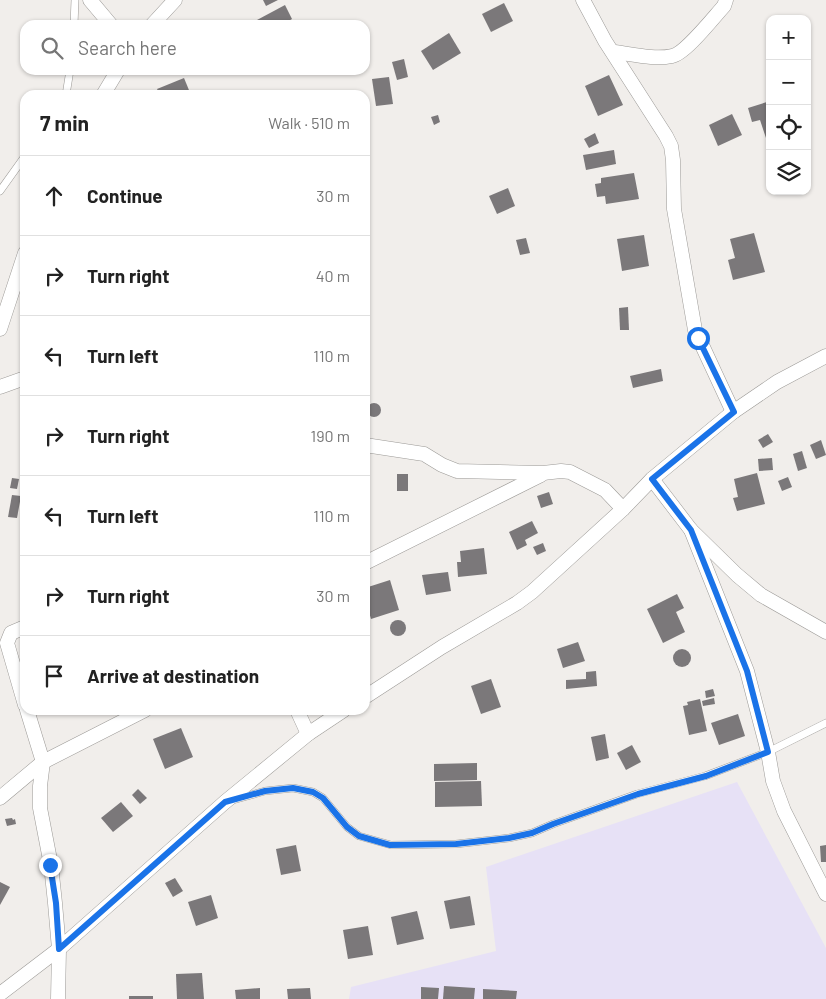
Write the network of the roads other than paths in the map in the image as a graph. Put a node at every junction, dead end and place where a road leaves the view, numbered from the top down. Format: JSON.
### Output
{"nodes":[{"id":1,"x":75,"y":0,"type":"edge"},
{"id":2,"x":90,"y":0,"type":"edge"},
{"id":3,"x":175,"y":0,"type":"edge"},
{"id":4,"x":583,"y":0,"type":"edge"},
{"id":5,"x":726,"y":0,"type":"edge"},
{"id":6,"x":74,"y":20,"type":"edge"},
{"id":7,"x":107,"y":20,"type":"edge"},
{"id":8,"x":157,"y":20,"type":"edge"},
{"id":9,"x":614,"y":52,"type":"junction"},
{"id":10,"x":69,"y":75,"type":"edge"},
{"id":11,"x":115,"y":75,"type":"edge"},
{"id":12,"x":67,"y":90,"type":"edge"},
{"id":13,"x":106,"y":90,"type":"edge"},
{"id":14,"x":20,"y":163,"type":"edge"},
{"id":15,"x":0,"y":190,"type":"edge"},
{"id":16,"x":20,"y":268,"type":"edge"},
{"id":17,"x":0,"y":329,"type":"edge"},
{"id":18,"x":826,"y":356,"type":"edge"},
{"id":19,"x":20,"y":380,"type":"edge"},
{"id":20,"x":0,"y":387,"type":"edge"},
{"id":21,"x":734,"y":412,"type":"junction"},
{"id":22,"x":370,"y":446,"type":"edge"},
{"id":23,"x":543,"y":473,"type":"junction"},
{"id":24,"x":652,"y":479,"type":"junction"},
{"id":25,"x":623,"y":509,"type":"junction"},
{"id":26,"x":691,"y":530,"type":"junction"},
{"id":27,"x":370,"y":560,"type":"edge"},
{"id":28,"x":20,"y":629,"type":"edge"},
{"id":29,"x":826,"y":632,"type":"edge"},
{"id":30,"x":20,"y":690,"type":"edge"},
{"id":31,"x":370,"y":694,"type":"edge"},
{"id":32,"x":29,"y":715,"type":"edge"},
{"id":33,"x":135,"y":715,"type":"edge"},
{"id":34,"x":299,"y":715,"type":"edge"},
{"id":35,"x":336,"y":715,"type":"edge"},
{"id":36,"x":826,"y":723,"type":"edge"},
{"id":37,"x":308,"y":734,"type":"junction"},
{"id":38,"x":768,"y":752,"type":"junction"},
{"id":39,"x":43,"y":762,"type":"junction"},
{"id":40,"x":0,"y":798,"type":"edge"},
{"id":41,"x":225,"y":802,"type":"junction"},
{"id":42,"x":826,"y":894,"type":"edge"},
{"id":43,"x":59,"y":949,"type":"junction"},
{"id":44,"x":0,"y":994,"type":"edge"},
{"id":45,"x":58,"y":999,"type":"edge"}],
"edges":[{"from":1,"to":6,"type":"lane"},
{"from":2,"to":7,"type":"street"},
{"from":3,"to":8,"type":"street"},
{"from":4,"to":9,"type":"street"},
{"from":5,"to":9,"type":"street"},
{"from":9,"to":21,"type":"street"},
{"from":10,"to":12,"type":"lane"},
{"from":11,"to":13,"type":"street"},
{"from":14,"to":15,"type":"lane"},
{"from":16,"to":17,"type":"street"},
{"from":18,"to":21,"type":"street"},
{"from":19,"to":20,"type":"street"},
{"from":21,"to":24,"type":"street"},
{"from":22,"to":23,"type":"street"},
{"from":23,"to":25,"type":"street"},
{"from":23,"to":27,"type":"street"},
{"from":24,"to":25,"type":"street"},
{"from":24,"to":26,"type":"street"},
{"from":25,"to":31,"type":"street"},
{"from":26,"to":29,"type":"street"},
{"from":26,"to":38,"type":"street"},
{"from":28,"to":30,"type":"street"},
{"from":32,"to":39,"type":"street"},
{"from":33,"to":39,"type":"street"},
{"from":34,"to":37,"type":"street"},
{"from":35,"to":37,"type":"street"},
{"from":36,"to":38,"type":"lane"},
{"from":37,"to":41,"type":"street"},
{"from":38,"to":41,"type":"lane"},
{"from":38,"to":42,"type":"street"},
{"from":39,"to":40,"type":"street"},
{"from":39,"to":43,"type":"street"},
{"from":41,"to":43,"type":"street"},
{"from":43,"to":44,"type":"street"},
{"from":43,"to":45,"type":"street"}]}
